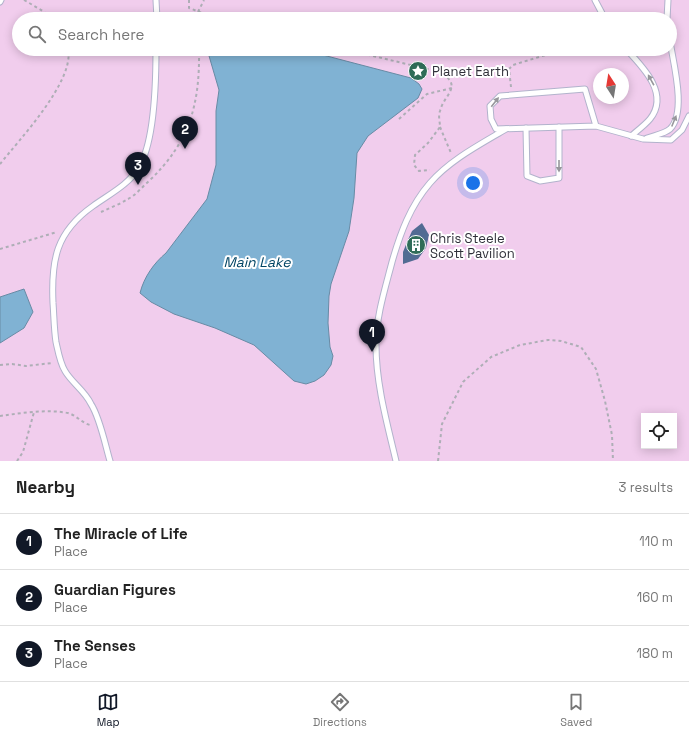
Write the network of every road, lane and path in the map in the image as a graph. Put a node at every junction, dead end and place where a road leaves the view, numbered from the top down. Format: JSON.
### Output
{"nodes":[{"id":1,"x":24,"y":0,"type":"edge"},
{"id":2,"x":156,"y":0,"type":"edge"},
{"id":3,"x":189,"y":0,"type":"edge"},
{"id":4,"x":204,"y":0,"type":"edge"},
{"id":5,"x":595,"y":0,"type":"edge"},
{"id":6,"x":668,"y":0,"type":"edge"},
{"id":7,"x":45,"y":12,"type":"edge"},
{"id":8,"x":157,"y":12,"type":"edge"},
{"id":9,"x":198,"y":12,"type":"joint"},
{"id":10,"x":601,"y":12,"type":"edge"},
{"id":11,"x":667,"y":12,"type":"edge"},
{"id":12,"x":69,"y":56,"type":"edge"},
{"id":13,"x":156,"y":56,"type":"edge"},
{"id":14,"x":373,"y":56,"type":"edge"},
{"id":15,"x":538,"y":56,"type":"edge"},
{"id":16,"x":632,"y":56,"type":"edge"},
{"id":17,"x":672,"y":56,"type":"edge"},
{"id":18,"x":452,"y":88,"type":"junction"},
{"id":19,"x":513,"y":95,"type":"junction"},
{"id":20,"x":689,"y":116,"type":"edge"},
{"id":21,"x":399,"y":119,"type":"dead end"},
{"id":22,"x":596,"y":126,"type":"junction"},
{"id":23,"x":440,"y":127,"type":"junction"},
{"id":24,"x":559,"y":127,"type":"junction"},
{"id":25,"x":526,"y":128,"type":"junction"},
{"id":26,"x":506,"y":129,"type":"junction"},
{"id":27,"x":632,"y":136,"type":"junction"},
{"id":28,"x":643,"y":139,"type":"junction"},
{"id":29,"x":456,"y":161,"type":"junction"},
{"id":30,"x":0,"y":164,"type":"edge"},
{"id":31,"x":435,"y":168,"type":"dead end"},
{"id":32,"x":68,"y":228,"type":"junction"},
{"id":33,"x":0,"y":250,"type":"edge"},
{"id":34,"x":61,"y":362,"type":"junction"},
{"id":35,"x":0,"y":365,"type":"edge"},
{"id":36,"x":34,"y":412,"type":"junction"},
{"id":37,"x":0,"y":416,"type":"edge"},
{"id":38,"x":99,"y":427,"type":"junction"},
{"id":39,"x":17,"y":461,"type":"edge"},
{"id":40,"x":110,"y":461,"type":"edge"},
{"id":41,"x":396,"y":461,"type":"edge"},
{"id":42,"x":438,"y":461,"type":"edge"},
{"id":43,"x":612,"y":461,"type":"edge"}],
"edges":[{"from":1,"to":7,"type":"path"},
{"from":2,"to":8,"type":"lane"},
{"from":3,"to":9,"type":"path"},
{"from":4,"to":9,"type":"path"},
{"from":5,"to":10,"type":"lane"},
{"from":6,"to":11,"type":"lane"},
{"from":12,"to":30,"type":"path"},
{"from":13,"to":32,"type":"lane"},
{"from":14,"to":18,"type":"path"},
{"from":15,"to":19,"type":"path"},
{"from":27,"to":16,"type":"lane","one_way":true},
{"from":28,"to":17,"type":"lane","one_way":true},
{"from":18,"to":21,"type":"path"},
{"from":18,"to":23,"type":"path"},
{"from":19,"to":22,"type":"lane"},
{"from":26,"to":19,"type":"lane","one_way":true},
{"from":20,"to":28,"type":"lane"},
{"from":22,"to":24,"type":"lane"},
{"from":22,"to":27,"type":"lane"},
{"from":23,"to":29,"type":"path"},
{"from":23,"to":31,"type":"path"},
{"from":24,"to":25,"type":"lane"},
{"from":24,"to":25,"type":"lane","one_way":true},
{"from":25,"to":26,"type":"lane"},
{"from":26,"to":29,"type":"lane"},
{"from":27,"to":28,"type":"lane"},
{"from":29,"to":41,"type":"lane"},
{"from":32,"to":33,"type":"path"},
{"from":32,"to":34,"type":"lane"},
{"from":34,"to":35,"type":"path"},
{"from":34,"to":38,"type":"lane"},
{"from":36,"to":37,"type":"path"},
{"from":36,"to":38,"type":"path"},
{"from":36,"to":39,"type":"path"},
{"from":38,"to":40,"type":"lane"},
{"from":42,"to":43,"type":"path"}]}
